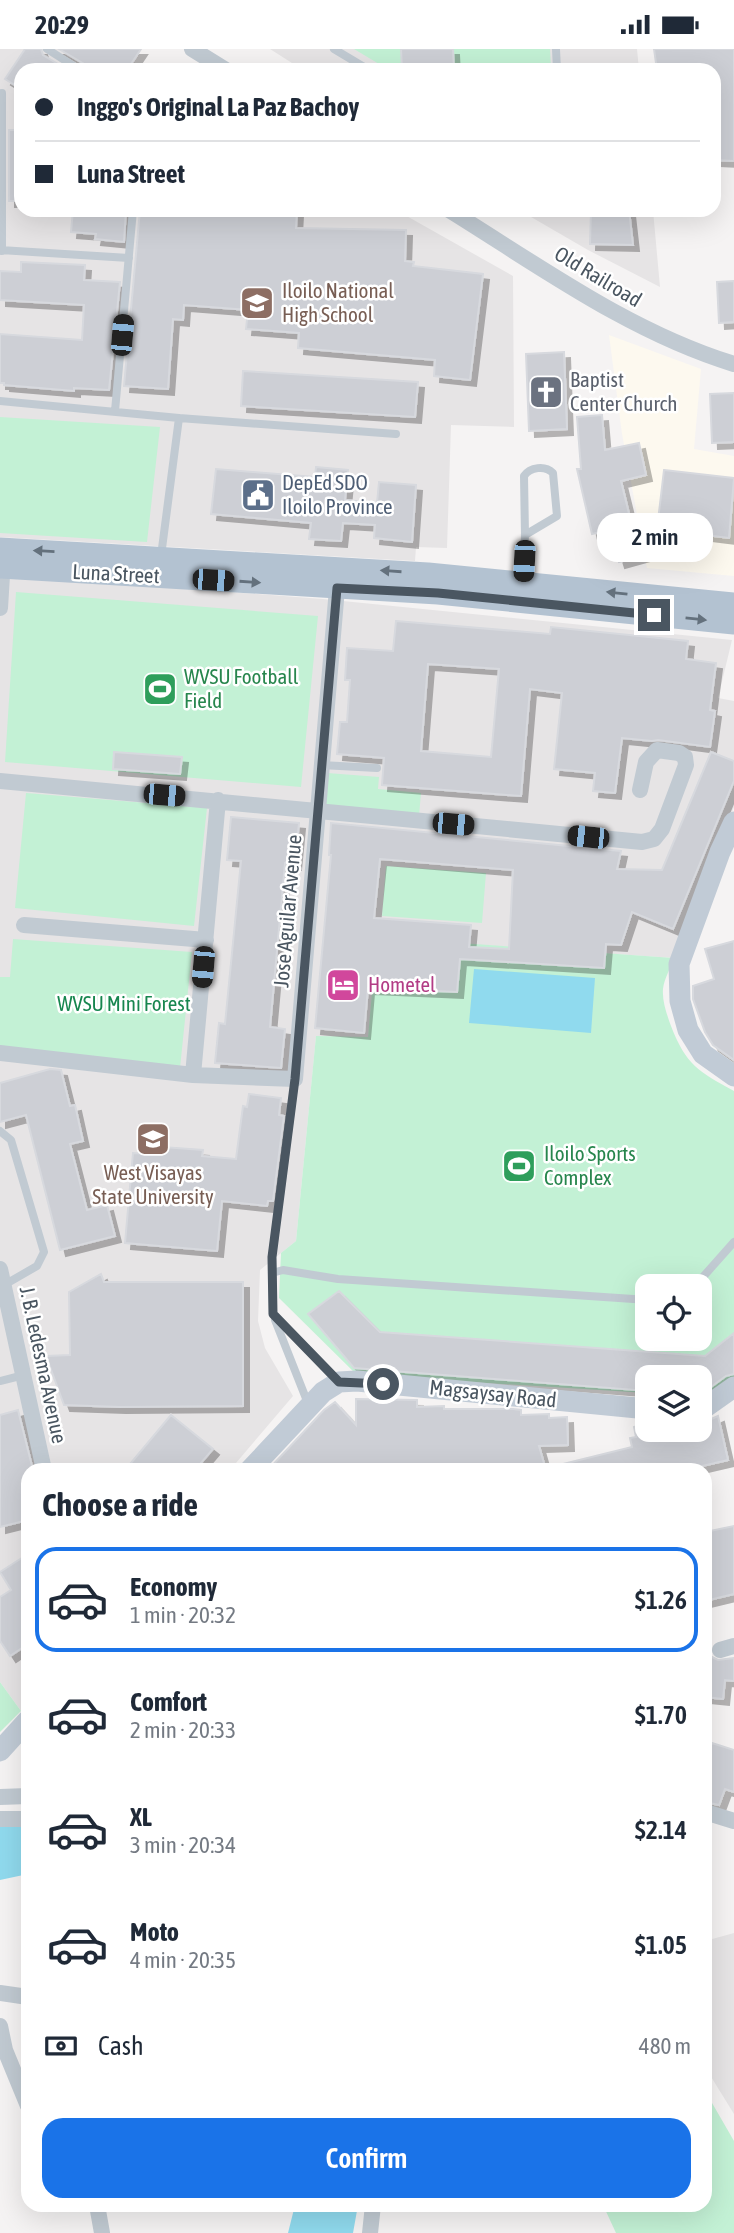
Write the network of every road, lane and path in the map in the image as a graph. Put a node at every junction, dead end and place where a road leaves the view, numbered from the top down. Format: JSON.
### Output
{"nodes":[{"id":1,"x":47,"y":49,"type":"edge"},
{"id":2,"x":192,"y":49,"type":"edge"},
{"id":3,"x":334,"y":49,"type":"edge"},
{"id":4,"x":69,"y":63,"type":"edge"},
{"id":5,"x":215,"y":63,"type":"edge"},
{"id":6,"x":357,"y":63,"type":"edge"},
{"id":7,"x":2,"y":93,"type":"dead end"},
{"id":8,"x":133,"y":217,"type":"edge"},
{"id":9,"x":460,"y":217,"type":"edge"},
{"id":10,"x":1,"y":251,"type":"edge"},
{"id":11,"x":129,"y":258,"type":"junction"},
{"id":12,"x":734,"y":365,"type":"edge"},
{"id":13,"x":0,"y":401,"type":"edge"},
{"id":14,"x":115,"y":411,"type":"junction"},
{"id":15,"x":179,"y":418,"type":"junction"},
{"id":16,"x":396,"y":434,"type":"dead end"},
{"id":17,"x":525,"y":535,"type":"junction"},
{"id":18,"x":1,"y":558,"type":"edge"},
{"id":19,"x":159,"y":567,"type":"junction"},
{"id":20,"x":338,"y":578,"type":"junction"},
{"id":21,"x":522,"y":592,"type":"junction"},
{"id":22,"x":0,"y":599,"type":"edge"},
{"id":23,"x":734,"y":604,"type":"edge"},
{"id":24,"x":0,"y":608,"type":"edge"},
{"id":25,"x":734,"y":623,"type":"edge"},
{"id":26,"x":321,"y":765,"type":"junction"},
{"id":27,"x":377,"y":768,"type":"dead end"},
{"id":28,"x":0,"y":781,"type":"edge"},
{"id":29,"x":639,"y":790,"type":"dead end"},
{"id":30,"x":218,"y":800,"type":"junction"},
{"id":31,"x":317,"y":812,"type":"junction"},
{"id":32,"x":734,"y":822,"type":"edge"},
{"id":33,"x":24,"y":925,"type":"dead end"},
{"id":34,"x":206,"y":940,"type":"junction"},
{"id":35,"x":0,"y":1053,"type":"edge"},
{"id":36,"x":193,"y":1075,"type":"junction"},
{"id":37,"x":734,"y":1076,"type":"edge"},
{"id":38,"x":295,"y":1079,"type":"junction"},
{"id":39,"x":0,"y":1131,"type":"edge"},
{"id":40,"x":734,"y":1242,"type":"edge"},
{"id":41,"x":272,"y":1273,"type":"junction"},
{"id":42,"x":706,"y":1274,"type":"edge"},
{"id":43,"x":2,"y":1277,"type":"edge"},
{"id":44,"x":635,"y":1299,"type":"edge"},
{"id":45,"x":273,"y":1314,"type":"junction"},
{"id":46,"x":24,"y":1375,"type":"junction"},
{"id":47,"x":0,"y":1381,"type":"edge"},
{"id":48,"x":339,"y":1382,"type":"junction"},
{"id":49,"x":734,"y":1387,"type":"edge"},
{"id":50,"x":712,"y":1403,"type":"edge"},
{"id":51,"x":310,"y":1407,"type":"junction"},
{"id":52,"x":635,"y":1408,"type":"edge"},
{"id":53,"x":43,"y":1463,"type":"edge"},
{"id":54,"x":257,"y":1463,"type":"edge"},
{"id":55,"x":21,"y":1728,"type":"edge"},
{"id":56,"x":0,"y":1751,"type":"edge"},
{"id":57,"x":21,"y":1796,"type":"edge"},
{"id":58,"x":0,"y":1797,"type":"edge"},
{"id":59,"x":712,"y":1814,"type":"edge"},
{"id":60,"x":0,"y":1819,"type":"edge"},
{"id":61,"x":21,"y":1819,"type":"edge"},
{"id":62,"x":734,"y":1821,"type":"edge"},
{"id":63,"x":0,"y":1993,"type":"edge"},
{"id":64,"x":21,"y":1996,"type":"edge"},
{"id":65,"x":0,"y":2026,"type":"edge"},
{"id":66,"x":21,"y":2089,"type":"edge"},
{"id":67,"x":98,"y":2212,"type":"edge"},
{"id":68,"x":372,"y":2212,"type":"edge"},
{"id":69,"x":102,"y":2233,"type":"edge"},
{"id":70,"x":370,"y":2233,"type":"edge"}],
"edges":[{"from":1,"to":4,"type":"lane"},
{"from":2,"to":5,"type":"street"},
{"from":3,"to":6,"type":"lane"},
{"from":7,"to":10,"type":"lane"},
{"from":8,"to":11,"type":"lane"},
{"from":9,"to":12,"type":"street","name":"Old Railroad"},
{"from":10,"to":11,"type":"lane"},
{"from":11,"to":14,"type":"lane"},
{"from":13,"to":14,"type":"lane"},
{"from":14,"to":15,"type":"lane"},
{"from":15,"to":16,"type":"lane"},
{"from":15,"to":19,"type":"lane"},
{"from":17,"to":17,"type":"lane"},
{"from":17,"to":21,"type":"lane"},
{"from":18,"to":19,"type":"main road","name":"Luna Street"},
{"from":18,"to":22,"type":"street"},
{"from":19,"to":20,"type":"main road","name":"Luna Street"},
{"from":20,"to":21,"type":"main road","name":"Luna Street"},
{"from":20,"to":26,"type":"street","name":"Jose Aguilar Avenue"},
{"from":23,"to":21,"type":"main road","name":"Luna Street","one_way":true},
{"from":21,"to":25,"type":"main road","name":"Luna Street","one_way":true},
{"from":22,"to":24,"type":"street"},
{"from":26,"to":27,"type":"lane"},
{"from":26,"to":31,"type":"street","name":"Jose Aguilar Avenue"},
{"from":28,"to":30,"type":"street"},
{"from":29,"to":31,"type":"street"},
{"from":30,"to":31,"type":"street"},
{"from":30,"to":34,"type":"street"},
{"from":31,"to":38,"type":"street","name":"Jose Aguilar Avenue"},
{"from":32,"to":37,"type":"street"},
{"from":33,"to":34,"type":"street"},
{"from":34,"to":36,"type":"street"},
{"from":35,"to":36,"type":"street"},
{"from":36,"to":38,"type":"street"},
{"from":38,"to":41,"type":"lane","name":"Jose Aguilar Avenue"},
{"from":39,"to":43,"type":"lane"},
{"from":40,"to":42,"type":"lane"},
{"from":41,"to":44,"type":"lane"},
{"from":41,"to":45,"type":"lane","name":"Jose Aguilar Avenue"},
{"from":43,"to":46,"type":"street","name":"J. B. Ledesma Avenue"},
{"from":45,"to":48,"type":"lane"},
{"from":45,"to":51,"type":"lane"},
{"from":46,"to":47,"type":"lane"},
{"from":46,"to":53,"type":"street","name":"J. B. Ledesma Avenue"},
{"from":48,"to":51,"type":"street"},
{"from":48,"to":52,"type":"street","name":"Magsaysay Road"},
{"from":49,"to":50,"type":"street"},
{"from":51,"to":54,"type":"street"},
{"from":55,"to":56,"type":"street"},
{"from":57,"to":58,"type":"street"},
{"from":59,"to":62,"type":"street"},
{"from":60,"to":61,"type":"street"},
{"from":63,"to":64,"type":"street"},
{"from":65,"to":66,"type":"street"},
{"from":67,"to":69,"type":"street"},
{"from":68,"to":70,"type":"street"}]}
